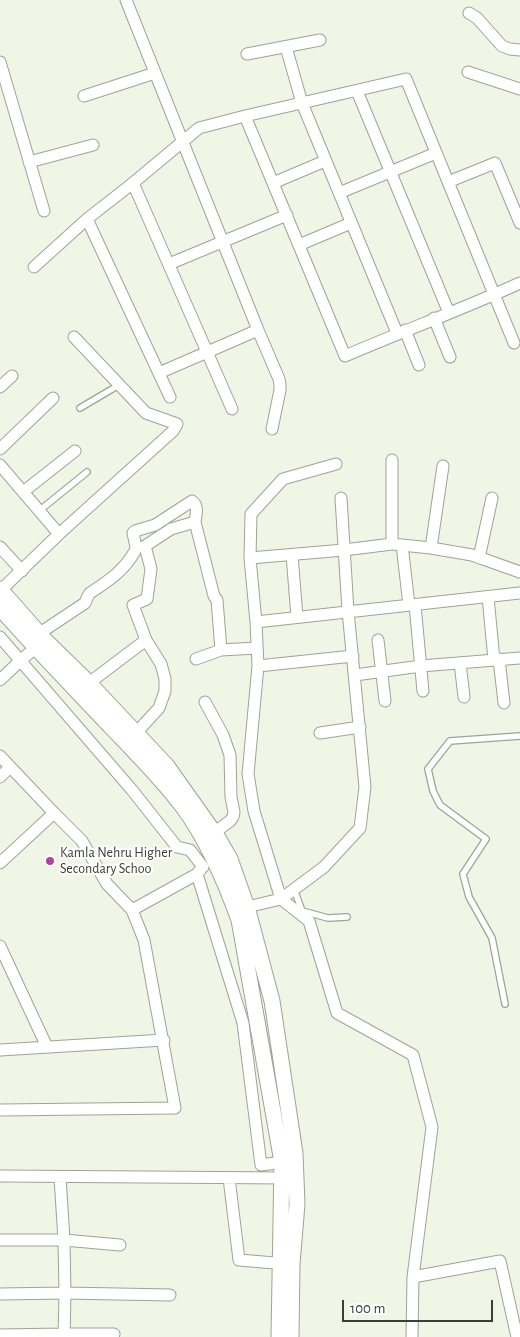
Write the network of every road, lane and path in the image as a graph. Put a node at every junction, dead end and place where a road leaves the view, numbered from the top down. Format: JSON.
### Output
{"nodes":[{"id":1,"x":126,"y":0,"type":"edge"},
{"id":2,"x":469,"y":13,"type":"dead end"},
{"id":3,"x":320,"y":40,"type":"dead end"},
{"id":4,"x":286,"y":47,"type":"junction"},
{"id":5,"x":520,"y":50,"type":"edge"},
{"id":6,"x":247,"y":54,"type":"dead end"},
{"id":7,"x":0,"y":62,"type":"edge"},
{"id":8,"x":468,"y":72,"type":"dead end"},
{"id":9,"x":155,"y":73,"type":"junction"},
{"id":10,"x":520,"y":89,"type":"edge"},
{"id":11,"x":357,"y":91,"type":"junction"},
{"id":12,"x":84,"y":96,"type":"dead end"},
{"id":13,"x":302,"y":103,"type":"junction"},
{"id":14,"x":245,"y":116,"type":"junction"},
{"id":15,"x":182,"y":142,"type":"junction"},
{"id":16,"x":93,"y":145,"type":"dead end"},
{"id":17,"x":436,"y":153,"type":"junction"},
{"id":18,"x":326,"y":161,"type":"junction"},
{"id":19,"x":29,"y":162,"type":"junction"},
{"id":20,"x":391,"y":172,"type":"junction"},
{"id":21,"x":448,"y":182,"type":"junction"},
{"id":22,"x":133,"y":183,"type":"junction"},
{"id":23,"x":273,"y":183,"type":"junction"},
{"id":24,"x":339,"y":193,"type":"junction"},
{"id":25,"x":44,"y":211,"type":"dead end"},
{"id":26,"x":286,"y":216,"type":"junction"},
{"id":27,"x":87,"y":219,"type":"junction"},
{"id":28,"x":351,"y":223,"type":"junction"},
{"id":29,"x":520,"y":223,"type":"edge"},
{"id":30,"x":223,"y":241,"type":"junction"},
{"id":31,"x":299,"y":245,"type":"junction"},
{"id":32,"x":169,"y":264,"type":"junction"},
{"id":33,"x":34,"y":267,"type":"dead end"},
{"id":34,"x":520,"y":282,"type":"edge"},
{"id":35,"x":494,"y":294,"type":"junction"},
{"id":36,"x":449,"y":313,"type":"junction"},
{"id":37,"x":434,"y":318,"type":"junction"},
{"id":38,"x":258,"y":330,"type":"junction"},
{"id":39,"x":401,"y":332,"type":"junction"},
{"id":40,"x":74,"y":337,"type":"dead end"},
{"id":41,"x":514,"y":343,"type":"dead end"},
{"id":42,"x":208,"y":352,"type":"junction"},
{"id":43,"x":450,"y":356,"type":"dead end"},
{"id":44,"x":419,"y":365,"type":"dead end"},
{"id":45,"x":159,"y":373,"type":"junction"},
{"id":46,"x":12,"y":376,"type":"dead end"},
{"id":47,"x":120,"y":385,"type":"junction"},
{"id":48,"x":0,"y":387,"type":"edge"},
{"id":49,"x":170,"y":397,"type":"dead end"},
{"id":50,"x":53,"y":398,"type":"dead end"},
{"id":51,"x":80,"y":408,"type":"dead end"},
{"id":52,"x":232,"y":409,"type":"dead end"},
{"id":53,"x":272,"y":429,"type":"dead end"},
{"id":54,"x":0,"y":448,"type":"edge"},
{"id":55,"x":75,"y":451,"type":"dead end"},
{"id":56,"x":392,"y":460,"type":"dead end"},
{"id":57,"x":336,"y":464,"type":"dead end"},
{"id":58,"x":0,"y":465,"type":"edge"},
{"id":59,"x":444,"y":466,"type":"dead end"},
{"id":60,"x":87,"y":472,"type":"dead end"},
{"id":61,"x":23,"y":492,"type":"junction"},
{"id":62,"x":340,"y":498,"type":"dead end"},
{"id":63,"x":492,"y":498,"type":"dead end"},
{"id":64,"x":40,"y":511,"type":"junction"},
{"id":65,"x":196,"y":522,"type":"junction"},
{"id":66,"x":59,"y":534,"type":"junction"},
{"id":67,"x":397,"y":545,"type":"junction"},
{"id":68,"x":0,"y":547,"type":"edge"},
{"id":69,"x":431,"y":548,"type":"junction"},
{"id":70,"x":344,"y":550,"type":"junction"},
{"id":71,"x":292,"y":555,"type":"junction"},
{"id":72,"x":250,"y":558,"type":"junction"},
{"id":73,"x":479,"y":558,"type":"junction"},
{"id":74,"x":22,"y":571,"type":"junction"},
{"id":75,"x":520,"y":572,"type":"edge"},
{"id":76,"x":1,"y":590,"type":"edge"},
{"id":77,"x":520,"y":593,"type":"edge"},
{"id":78,"x":488,"y":596,"type":"junction"},
{"id":79,"x":412,"y":605,"type":"junction"},
{"id":80,"x":0,"y":608,"type":"edge"},
{"id":81,"x":348,"y":612,"type":"junction"},
{"id":82,"x":297,"y":617,"type":"junction"},
{"id":83,"x":256,"y":622,"type":"junction"},
{"id":84,"x":0,"y":637,"type":"edge"},
{"id":85,"x":40,"y":640,"type":"junction"},
{"id":86,"x":146,"y":640,"type":"junction"},
{"id":87,"x":378,"y":640,"type":"dead end"},
{"id":88,"x":256,"y":648,"type":"junction"},
{"id":89,"x":221,"y":650,"type":"junction"},
{"id":90,"x":353,"y":656,"type":"junction"},
{"id":91,"x":520,"y":658,"type":"edge"},
{"id":92,"x":196,"y":659,"type":"dead end"},
{"id":93,"x":21,"y":660,"type":"junction"},
{"id":94,"x":496,"y":660,"type":"junction"},
{"id":95,"x":460,"y":663,"type":"junction"},
{"id":96,"x":258,"y":666,"type":"junction"},
{"id":97,"x":421,"y":666,"type":"junction"},
{"id":98,"x":382,"y":671,"type":"junction"},
{"id":99,"x":355,"y":675,"type":"junction"},
{"id":100,"x":0,"y":680,"type":"edge"},
{"id":101,"x":89,"y":683,"type":"junction"},
{"id":102,"x":423,"y":691,"type":"dead end"},
{"id":103,"x":464,"y":697,"type":"dead end"},
{"id":104,"x":385,"y":701,"type":"dead end"},
{"id":105,"x":205,"y":702,"type":"dead end"},
{"id":106,"x":504,"y":704,"type":"dead end"},
{"id":107,"x":360,"y":727,"type":"junction"},
{"id":108,"x":136,"y":732,"type":"junction"},
{"id":109,"x":320,"y":733,"type":"dead end"},
{"id":110,"x":520,"y":736,"type":"edge"},
{"id":111,"x":0,"y":756,"type":"edge"},
{"id":112,"x":10,"y":767,"type":"junction"},
{"id":113,"x":0,"y":777,"type":"edge"},
{"id":114,"x":54,"y":813,"type":"junction"},
{"id":115,"x":214,"y":833,"type":"junction"},
{"id":116,"x":0,"y":863,"type":"edge"},
{"id":117,"x":206,"y":868,"type":"junction"},
{"id":118,"x":294,"y":889,"type":"junction"},
{"id":119,"x":281,"y":899,"type":"junction"},
{"id":120,"x":247,"y":907,"type":"junction"},
{"id":121,"x":132,"y":910,"type":"junction"},
{"id":122,"x":347,"y":917,"type":"dead end"},
{"id":123,"x":0,"y":946,"type":"edge"},
{"id":124,"x":505,"y":1004,"type":"dead end"},
{"id":125,"x":164,"y":1040,"type":"junction"},
{"id":126,"x":47,"y":1047,"type":"junction"},
{"id":127,"x":0,"y":1050,"type":"edge"},
{"id":128,"x":0,"y":1110,"type":"edge"},
{"id":129,"x":295,"y":1153,"type":"junction"},
{"id":130,"x":282,"y":1162,"type":"junction"},
{"id":131,"x":0,"y":1176,"type":"edge"},
{"id":132,"x":60,"y":1177,"type":"junction"},
{"id":133,"x":229,"y":1178,"type":"junction"},
{"id":134,"x":289,"y":1178,"type":"junction"},
{"id":135,"x":0,"y":1240,"type":"edge"},
{"id":136,"x":64,"y":1240,"type":"junction"},
{"id":137,"x":120,"y":1245,"type":"dead end"},
{"id":138,"x":286,"y":1264,"type":"junction"},
{"id":139,"x":413,"y":1277,"type":"junction"},
{"id":140,"x":65,"y":1293,"type":"junction"},
{"id":141,"x":0,"y":1294,"type":"edge"},
{"id":142,"x":170,"y":1295,"type":"dead end"},
{"id":143,"x":114,"y":1334,"type":"dead end"},
{"id":144,"x":0,"y":1335,"type":"edge"},
{"id":145,"x":63,"y":1335,"type":"edge"},
{"id":146,"x":279,"y":1337,"type":"edge"},
{"id":147,"x":291,"y":1337,"type":"edge"},
{"id":148,"x":412,"y":1337,"type":"edge"},
{"id":149,"x":517,"y":1337,"type":"edge"}],
"edges":[{"from":1,"to":9,"type":"street"},
{"from":2,"to":5,"type":"street"},
{"from":3,"to":4,"type":"street"},
{"from":4,"to":6,"type":"street"},
{"from":4,"to":13,"type":"street"},
{"from":7,"to":19,"type":"street"},
{"from":8,"to":10,"type":"street"},
{"from":9,"to":12,"type":"street"},
{"from":9,"to":15,"type":"street"},
{"from":11,"to":13,"type":"street"},
{"from":11,"to":17,"type":"street"},
{"from":11,"to":20,"type":"street"},
{"from":13,"to":14,"type":"street"},
{"from":13,"to":18,"type":"street"},
{"from":14,"to":15,"type":"street"},
{"from":14,"to":23,"type":"street"},
{"from":15,"to":22,"type":"street"},
{"from":15,"to":30,"type":"street"},
{"from":16,"to":19,"type":"street"},
{"from":17,"to":20,"type":"street"},
{"from":17,"to":21,"type":"street"},
{"from":18,"to":23,"type":"street"},
{"from":18,"to":24,"type":"street"},
{"from":19,"to":25,"type":"street"},
{"from":20,"to":24,"type":"street"},
{"from":20,"to":36,"type":"street"},
{"from":21,"to":29,"type":"street"},
{"from":21,"to":35,"type":"street"},
{"from":22,"to":27,"type":"street"},
{"from":22,"to":32,"type":"street"},
{"from":23,"to":26,"type":"street"},
{"from":24,"to":28,"type":"street"},
{"from":26,"to":30,"type":"street"},
{"from":26,"to":31,"type":"street"},
{"from":27,"to":33,"type":"street"},
{"from":27,"to":45,"type":"street"},
{"from":28,"to":31,"type":"street"},
{"from":28,"to":39,"type":"street"},
{"from":30,"to":32,"type":"street"},
{"from":30,"to":38,"type":"street"},
{"from":31,"to":39,"type":"street"},
{"from":32,"to":42,"type":"street"},
{"from":34,"to":35,"type":"street"},
{"from":35,"to":36,"type":"street"},
{"from":35,"to":41,"type":"street"},
{"from":36,"to":37,"type":"street"},
{"from":37,"to":39,"type":"street"},
{"from":37,"to":43,"type":"street"},
{"from":38,"to":42,"type":"street"},
{"from":38,"to":53,"type":"street"},
{"from":39,"to":44,"type":"street"},
{"from":40,"to":47,"type":"street"},
{"from":42,"to":45,"type":"street"},
{"from":42,"to":52,"type":"street"},
{"from":45,"to":49,"type":"street"},
{"from":46,"to":48,"type":"street"},
{"from":47,"to":51,"type":"lane"},
{"from":47,"to":66,"type":"street"},
{"from":50,"to":54,"type":"street"},
{"from":55,"to":61,"type":"street"},
{"from":56,"to":67,"type":"street"},
{"from":57,"to":72,"type":"street"},
{"from":58,"to":61,"type":"street"},
{"from":59,"to":69,"type":"street"},
{"from":60,"to":64,"type":"lane"},
{"from":61,"to":64,"type":"street"},
{"from":62,"to":70,"type":"street"},
{"from":63,"to":73,"type":"street"},
{"from":64,"to":66,"type":"street"},
{"from":65,"to":85,"type":"street"},
{"from":65,"to":86,"type":"street"},
{"from":65,"to":89,"type":"street"},
{"from":66,"to":74,"type":"street"},
{"from":67,"to":69,"type":"street"},
{"from":67,"to":70,"type":"street"},
{"from":67,"to":79,"type":"street"},
{"from":68,"to":74,"type":"street"},
{"from":69,"to":73,"type":"street"},
{"from":70,"to":71,"type":"street"},
{"from":70,"to":81,"type":"street"},
{"from":71,"to":72,"type":"street"},
{"from":71,"to":82,"type":"street"},
{"from":72,"to":83,"type":"street"},
{"from":73,"to":75,"type":"street"},
{"from":74,"to":76,"type":"street"},
{"from":76,"to":85,"type":"main road"},
{"from":77,"to":78,"type":"street"},
{"from":78,"to":79,"type":"street"},
{"from":78,"to":94,"type":"street"},
{"from":79,"to":81,"type":"street"},
{"from":79,"to":97,"type":"street"},
{"from":80,"to":85,"type":"main road"},
{"from":81,"to":82,"type":"street"},
{"from":81,"to":90,"type":"street"},
{"from":82,"to":83,"type":"street"},
{"from":83,"to":88,"type":"street"},
{"from":84,"to":93,"type":"street"},
{"from":85,"to":93,"type":"street"},
{"from":85,"to":101,"type":"main road"},
{"from":85,"to":117,"type":"main road"},
{"from":86,"to":101,"type":"street"},
{"from":86,"to":108,"type":"street"},
{"from":87,"to":98,"type":"street"},
{"from":88,"to":89,"type":"street"},
{"from":88,"to":96,"type":"street"},
{"from":89,"to":92,"type":"street"},
{"from":90,"to":96,"type":"street"},
{"from":90,"to":99,"type":"street"},
{"from":91,"to":94,"type":"street"},
{"from":93,"to":100,"type":"street"},
{"from":93,"to":117,"type":"street"},
{"from":94,"to":95,"type":"street"},
{"from":94,"to":106,"type":"street"},
{"from":95,"to":97,"type":"street"},
{"from":95,"to":103,"type":"street"},
{"from":96,"to":119,"type":"street"},
{"from":97,"to":98,"type":"street"},
{"from":97,"to":102,"type":"street"},
{"from":98,"to":99,"type":"street"},
{"from":98,"to":104,"type":"street"},
{"from":99,"to":107,"type":"street"},
{"from":101,"to":108,"type":"main road"},
{"from":105,"to":115,"type":"street"},
{"from":107,"to":109,"type":"street"},
{"from":107,"to":118,"type":"street"},
{"from":108,"to":115,"type":"main road"},
{"from":110,"to":124,"type":"lane"},
{"from":111,"to":112,"type":"street"},
{"from":112,"to":113,"type":"street"},
{"from":112,"to":114,"type":"street"},
{"from":114,"to":116,"type":"street"},
{"from":114,"to":121,"type":"street"},
{"from":115,"to":120,"type":"main road"},
{"from":117,"to":121,"type":"street"},
{"from":117,"to":130,"type":"main road"},
{"from":117,"to":130,"type":"street"},
{"from":118,"to":119,"type":"street"},
{"from":118,"to":122,"type":"lane"},
{"from":119,"to":120,"type":"street"},
{"from":119,"to":139,"type":"street"},
{"from":120,"to":129,"type":"main road"},
{"from":121,"to":125,"type":"street"},
{"from":123,"to":126,"type":"street"},
{"from":125,"to":126,"type":"street"},
{"from":125,"to":128,"type":"street"},
{"from":126,"to":127,"type":"street"},
{"from":129,"to":130,"type":"street"},
{"from":129,"to":134,"type":"main road"},
{"from":130,"to":134,"type":"main road"},
{"from":131,"to":132,"type":"street"},
{"from":132,"to":133,"type":"street"},
{"from":132,"to":136,"type":"street"},
{"from":133,"to":134,"type":"street"},
{"from":133,"to":138,"type":"street"},
{"from":134,"to":138,"type":"main road"},
{"from":135,"to":136,"type":"street"},
{"from":136,"to":137,"type":"street"},
{"from":136,"to":140,"type":"street"},
{"from":138,"to":146,"type":"main road"},
{"from":138,"to":147,"type":"main road"},
{"from":139,"to":148,"type":"street"},
{"from":139,"to":149,"type":"street"},
{"from":140,"to":141,"type":"street"},
{"from":140,"to":142,"type":"street"},
{"from":140,"to":145,"type":"street"},
{"from":143,"to":145,"type":"street"},
{"from":144,"to":145,"type":"street"}]}
